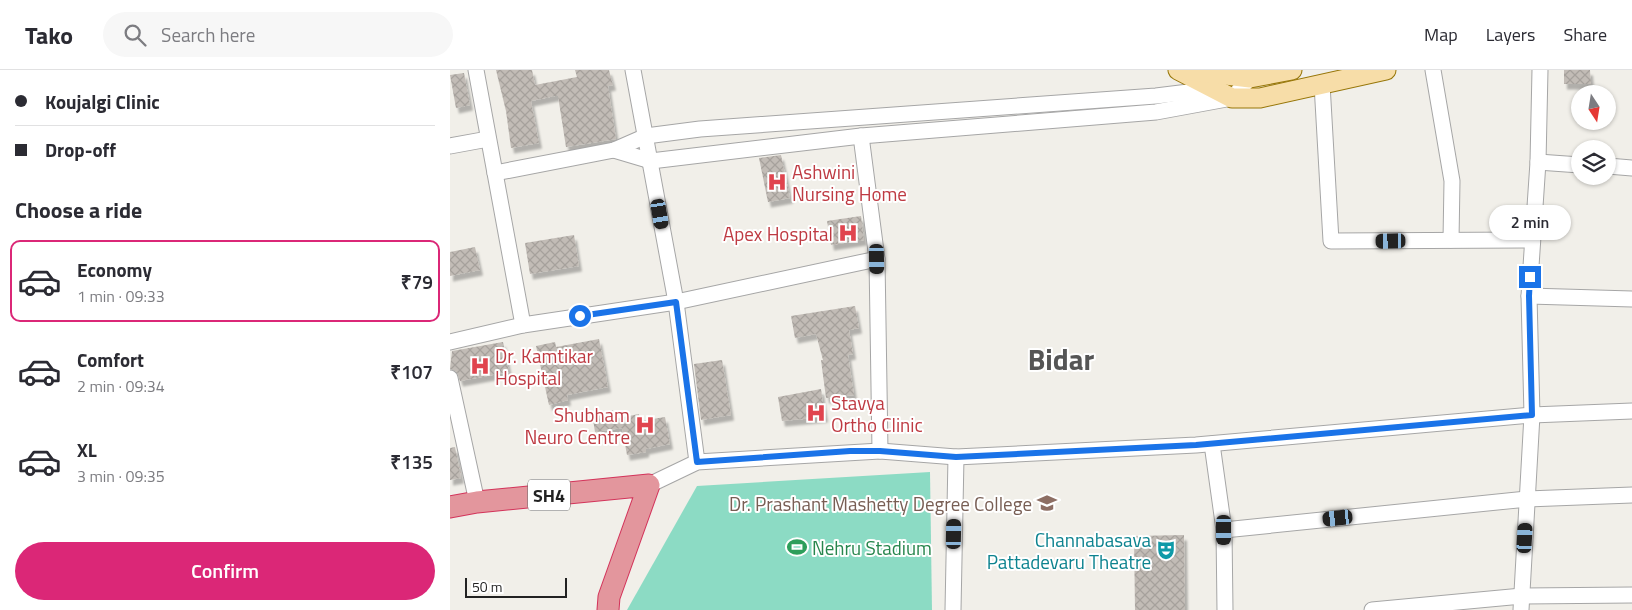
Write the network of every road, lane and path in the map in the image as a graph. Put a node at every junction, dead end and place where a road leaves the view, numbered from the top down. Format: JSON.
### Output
{"nodes":[{"id":1,"x":476,"y":70,"type":"edge"},
{"id":2,"x":633,"y":70,"type":"edge"},
{"id":3,"x":1178,"y":70,"type":"edge"},
{"id":4,"x":1182,"y":70,"type":"edge"},
{"id":5,"x":1292,"y":70,"type":"edge"},
{"id":6,"x":1386,"y":70,"type":"edge"},
{"id":7,"x":1433,"y":70,"type":"edge"},
{"id":8,"x":1540,"y":70,"type":"edge"},
{"id":9,"x":1252,"y":74,"type":"edge"},
{"id":10,"x":1228,"y":75,"type":"junction"},
{"id":11,"x":1322,"y":84,"type":"junction"},
{"id":12,"x":1213,"y":89,"type":"junction"},
{"id":13,"x":1232,"y":98,"type":"junction"},
{"id":14,"x":646,"y":136,"type":"junction"},
{"id":15,"x":861,"y":136,"type":"junction"},
{"id":16,"x":488,"y":139,"type":"junction"},
{"id":17,"x":450,"y":146,"type":"edge"},
{"id":18,"x":614,"y":150,"type":"junction"},
{"id":19,"x":651,"y":161,"type":"junction"},
{"id":20,"x":1538,"y":162,"type":"junction"},
{"id":21,"x":1571,"y":164,"type":"edge"},
{"id":22,"x":1616,"y":167,"type":"edge"},
{"id":23,"x":1632,"y":168,"type":"edge"},
{"id":24,"x":495,"y":173,"type":"junction"},
{"id":25,"x":1451,"y":240,"type":"junction"},
{"id":26,"x":1532,"y":240,"type":"junction"},
{"id":27,"x":877,"y":259,"type":"junction"},
{"id":28,"x":1529,"y":296,"type":"junction"},
{"id":29,"x":1632,"y":298,"type":"edge"},
{"id":30,"x":676,"y":302,"type":"junction"},
{"id":31,"x":523,"y":325,"type":"junction"},
{"id":32,"x":450,"y":342,"type":"edge"},
{"id":33,"x":450,"y":378,"type":"edge"},
{"id":34,"x":1632,"y":411,"type":"edge"},
{"id":35,"x":1532,"y":415,"type":"junction"},
{"id":36,"x":1212,"y":444,"type":"junction"},
{"id":37,"x":880,"y":451,"type":"junction"},
{"id":38,"x":956,"y":457,"type":"junction"},
{"id":39,"x":697,"y":462,"type":"junction"},
{"id":40,"x":649,"y":485,"type":"junction"},
{"id":41,"x":1632,"y":495,"type":"edge"},
{"id":42,"x":1527,"y":499,"type":"junction"},
{"id":43,"x":477,"y":502,"type":"junction"},
{"id":44,"x":450,"y":507,"type":"edge"},
{"id":45,"x":1224,"y":530,"type":"junction"},
{"id":46,"x":1632,"y":595,"type":"edge"},
{"id":47,"x":1522,"y":603,"type":"edge"},
{"id":48,"x":1607,"y":603,"type":"edge"},
{"id":49,"x":608,"y":610,"type":"edge"},
{"id":50,"x":953,"y":610,"type":"edge"},
{"id":51,"x":1225,"y":610,"type":"edge"},
{"id":52,"x":1372,"y":610,"type":"edge"}],
"edges":[{"from":1,"to":16,"type":"street"},
{"from":2,"to":14,"type":"street"},
{"from":3,"to":12,"type":"main road"},
{"from":4,"to":10,"type":"main road"},
{"from":5,"to":9,"type":"main road"},
{"from":6,"to":11,"type":"main road"},
{"from":7,"to":25,"type":"street"},
{"from":8,"to":20,"type":"street"},
{"from":9,"to":10,"type":"main road"},
{"from":9,"to":13,"type":"street"},
{"from":10,"to":12,"type":"street"},
{"from":11,"to":13,"type":"main road"},
{"from":11,"to":25,"type":"street"},
{"from":12,"to":13,"type":"main road"},
{"from":12,"to":14,"type":"street"},
{"from":13,"to":15,"type":"street"},
{"from":14,"to":18,"type":"street"},
{"from":14,"to":19,"type":"street"},
{"from":15,"to":19,"type":"street"},
{"from":15,"to":27,"type":"street"},
{"from":16,"to":17,"type":"street"},
{"from":16,"to":24,"type":"street"},
{"from":18,"to":19,"type":"street"},
{"from":18,"to":24,"type":"street"},
{"from":19,"to":30,"type":"street"},
{"from":20,"to":21,"type":"street"},
{"from":20,"to":26,"type":"street"},
{"from":22,"to":23,"type":"street"},
{"from":24,"to":31,"type":"street"},
{"from":25,"to":26,"type":"street"},
{"from":26,"to":28,"type":"street"},
{"from":27,"to":30,"type":"street"},
{"from":27,"to":37,"type":"street"},
{"from":28,"to":29,"type":"street"},
{"from":28,"to":35,"type":"street"},
{"from":30,"to":31,"type":"street"},
{"from":30,"to":39,"type":"street"},
{"from":31,"to":32,"type":"street"},
{"from":33,"to":43,"type":"street"},
{"from":34,"to":35,"type":"street"},
{"from":35,"to":36,"type":"street"},
{"from":35,"to":42,"type":"street"},
{"from":36,"to":38,"type":"street"},
{"from":36,"to":45,"type":"street"},
{"from":37,"to":38,"type":"street"},
{"from":37,"to":39,"type":"street"},
{"from":38,"to":50,"type":"street"},
{"from":39,"to":40,"type":"street"},
{"from":40,"to":43,"type":"highway","number":"SH4"},
{"from":40,"to":49,"type":"highway"},
{"from":41,"to":42,"type":"street"},
{"from":42,"to":45,"type":"street"},
{"from":42,"to":47,"type":"street"},
{"from":43,"to":44,"type":"highway","number":"SH4"},
{"from":45,"to":51,"type":"street"},
{"from":46,"to":48,"type":"street"},
{"from":47,"to":48,"type":"street"},
{"from":47,"to":52,"type":"street"}]}
